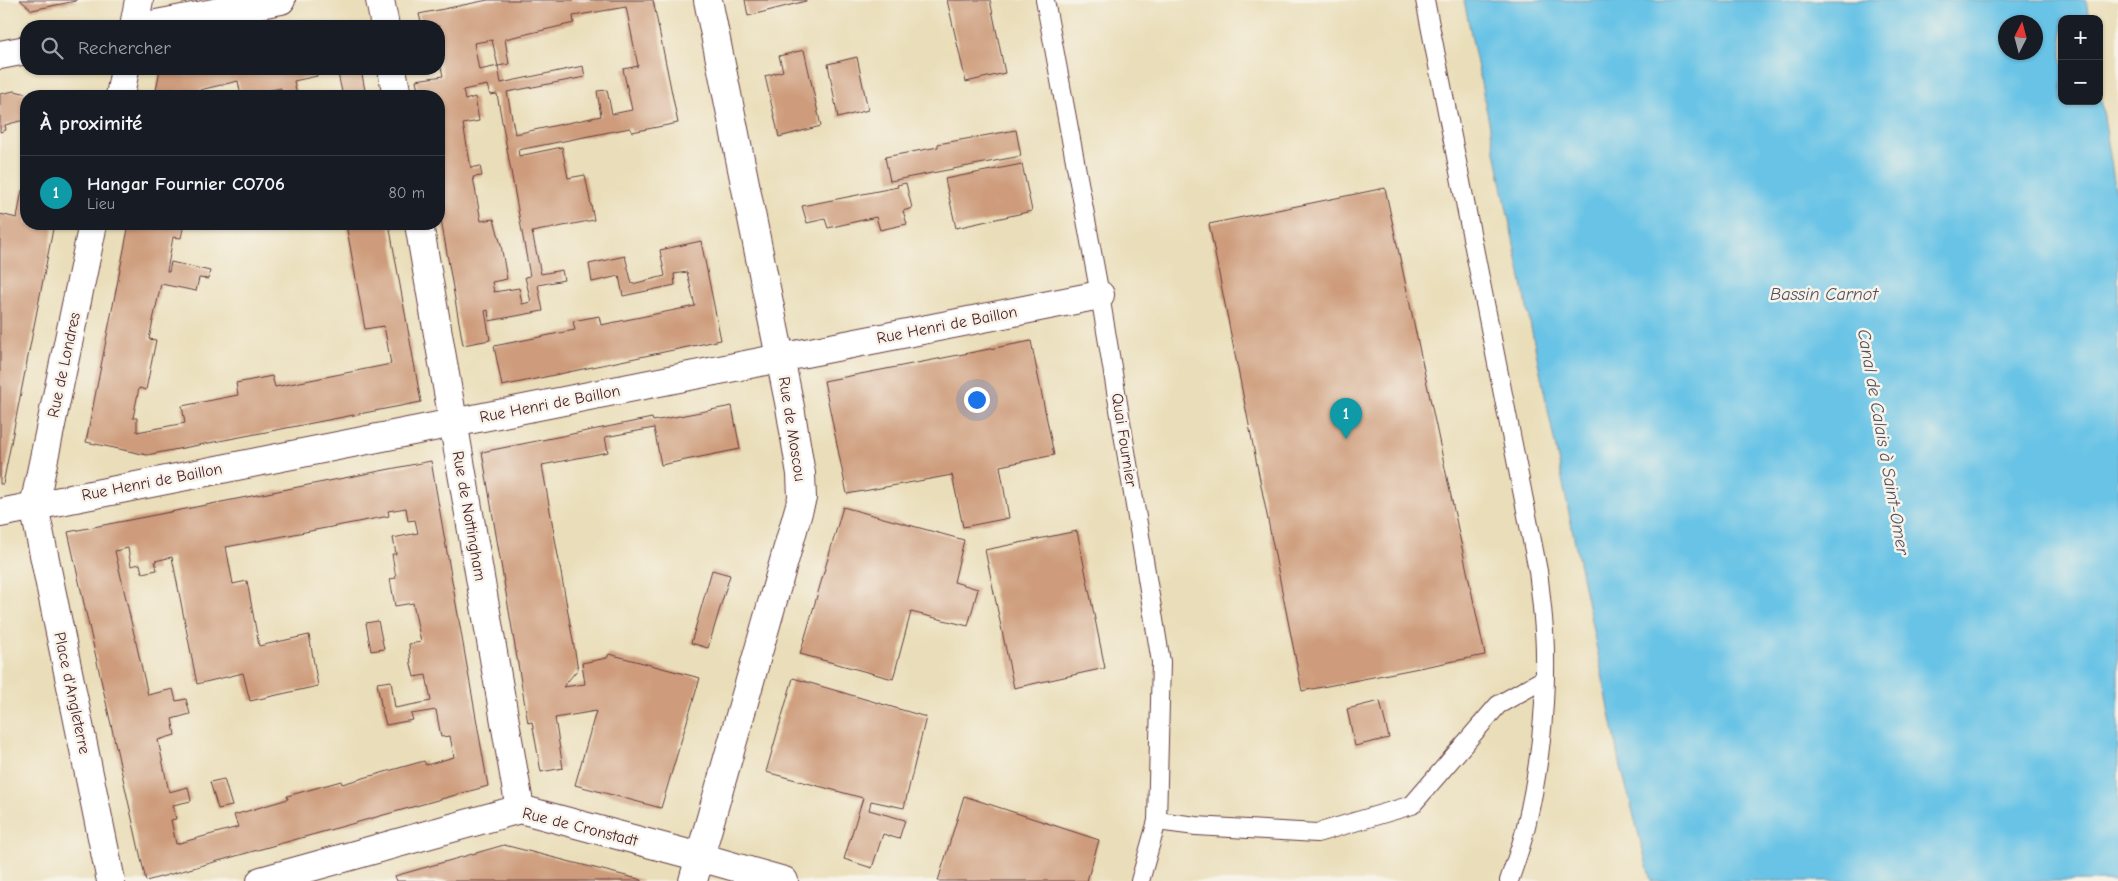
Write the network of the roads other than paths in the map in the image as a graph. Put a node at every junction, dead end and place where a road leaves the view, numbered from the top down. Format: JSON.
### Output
{"nodes":[{"id":1,"x":139,"y":0,"type":"edge"},
{"id":2,"x":281,"y":0,"type":"edge"},
{"id":3,"x":380,"y":0,"type":"edge"},
{"id":4,"x":708,"y":0,"type":"edge"},
{"id":5,"x":1044,"y":0,"type":"edge"},
{"id":6,"x":1425,"y":0,"type":"edge"},
{"id":7,"x":135,"y":20,"type":"edge"},
{"id":8,"x":177,"y":20,"type":"edge"},
{"id":9,"x":384,"y":20,"type":"edge"},
{"id":10,"x":20,"y":51,"type":"edge"},
{"id":11,"x":0,"y":55,"type":"edge"},
{"id":12,"x":124,"y":75,"type":"edge"},
{"id":13,"x":393,"y":75,"type":"edge"},
{"id":14,"x":121,"y":90,"type":"edge"},
{"id":15,"x":396,"y":90,"type":"edge"},
{"id":16,"x":92,"y":230,"type":"edge"},
{"id":17,"x":420,"y":230,"type":"edge"},
{"id":18,"x":1100,"y":295,"type":"junction"},
{"id":19,"x":780,"y":358,"type":"junction"},
{"id":20,"x":453,"y":423,"type":"junction"},
{"id":21,"x":34,"y":506,"type":"junction"},
{"id":22,"x":0,"y":513,"type":"edge"},
{"id":23,"x":1544,"y":678,"type":"junction"},
{"id":24,"x":520,"y":809,"type":"junction"},
{"id":25,"x":1156,"y":820,"type":"junction"},
{"id":26,"x":696,"y":869,"type":"edge"},
{"id":27,"x":111,"y":881,"type":"edge"},
{"id":28,"x":260,"y":881,"type":"edge"},
{"id":29,"x":784,"y":881,"type":"edge"},
{"id":30,"x":1140,"y":881,"type":"edge"},
{"id":31,"x":1509,"y":881,"type":"edge"}],
"edges":[{"from":1,"to":7,"type":"street"},
{"from":2,"to":8,"type":"street"},
{"from":3,"to":9,"type":"street"},
{"from":4,"to":19,"type":"street","name":"Rue de Moscou"},
{"from":5,"to":18,"type":"lane","name":"Quai Fournier"},
{"from":6,"to":23,"type":"lane"},
{"from":10,"to":11,"type":"street"},
{"from":12,"to":14,"type":"street"},
{"from":13,"to":15,"type":"street"},
{"from":16,"to":21,"type":"street","name":"Rue de Londres"},
{"from":17,"to":20,"type":"street","name":"Rue de Nottingham"},
{"from":18,"to":19,"type":"street","name":"Rue Henri de Baillon"},
{"from":18,"to":25,"type":"lane","name":"Quai Fournier"},
{"from":19,"to":20,"type":"street","name":"Rue Henri de Baillon"},
{"from":19,"to":26,"type":"street","name":"Rue de Moscou"},
{"from":20,"to":21,"type":"street","name":"Rue Henri de Baillon"},
{"from":20,"to":24,"type":"street","name":"Rue de Nottingham"},
{"from":21,"to":22,"type":"street","name":"Rue Henri de Baillon"},
{"from":21,"to":27,"type":"street","name":"Place d'Angleterre"},
{"from":23,"to":25,"type":"lane"},
{"from":23,"to":31,"type":"lane"},
{"from":24,"to":26,"type":"street","name":"Rue de Cronstadt"},
{"from":24,"to":28,"type":"street","name":"Rue de Cronstadt"},
{"from":25,"to":30,"type":"lane","name":"Quai Fournier"},
{"from":26,"to":29,"type":"street","name":"Rue de Cronstadt"}]}
